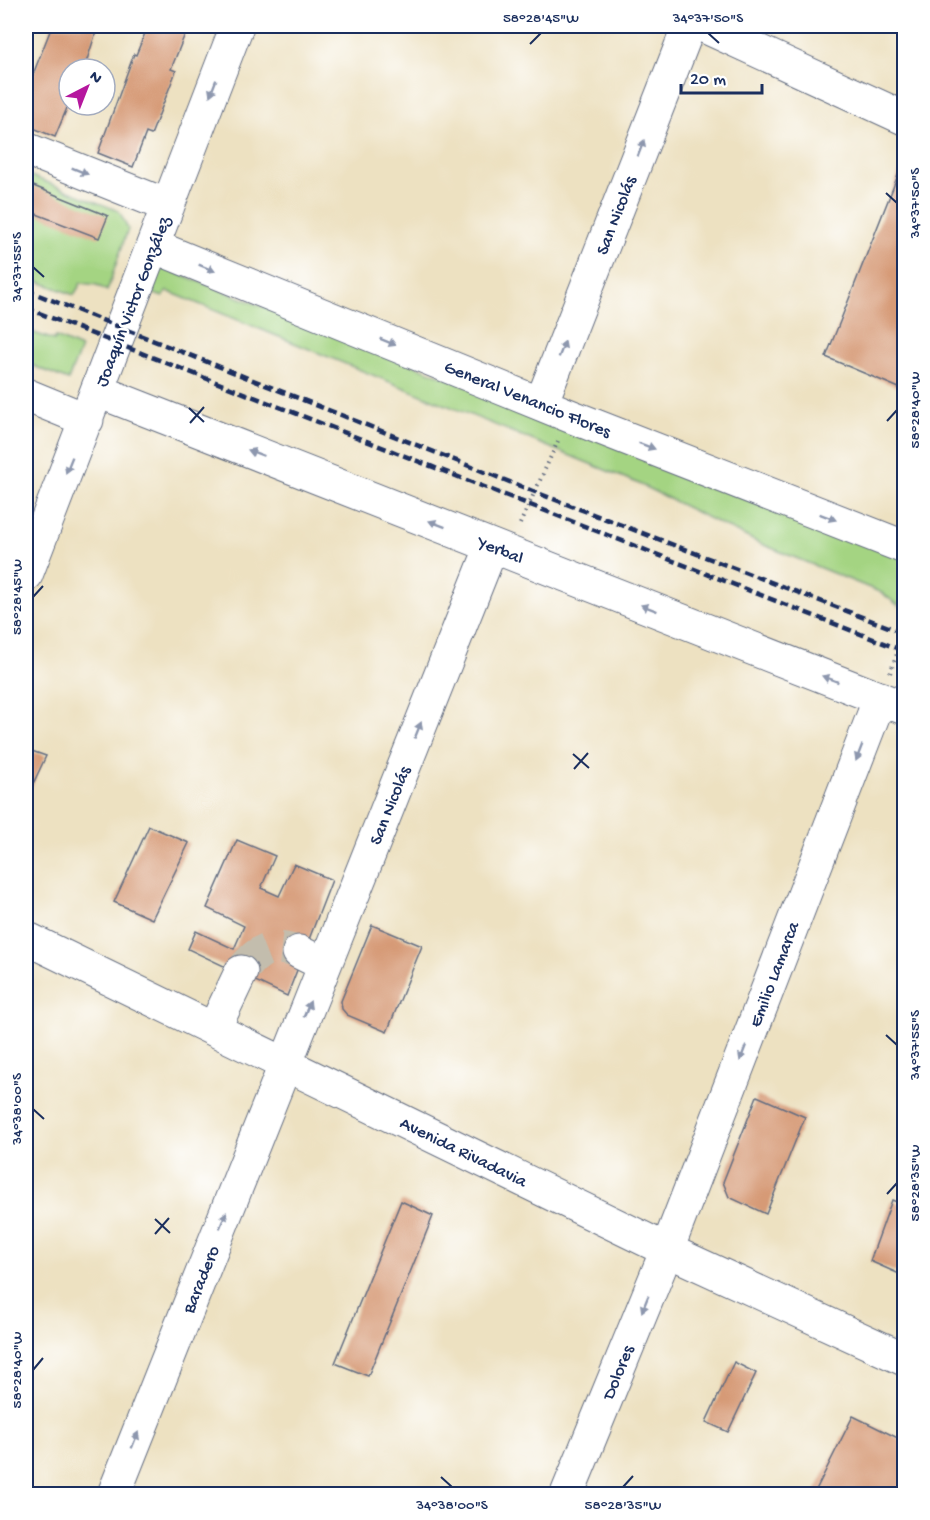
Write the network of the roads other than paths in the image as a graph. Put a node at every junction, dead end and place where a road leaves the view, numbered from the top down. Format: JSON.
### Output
{"nodes":[{"id":1,"x":689,"y":26,"type":"edge"},
{"id":2,"x":704,"y":26,"type":"edge"},
{"id":3,"x":229,"y":28,"type":"edge"},
{"id":4,"x":904,"y":118,"type":"edge"},
{"id":5,"x":26,"y":149,"type":"edge"},
{"id":6,"x":168,"y":206,"type":"junction"},
{"id":7,"x":153,"y":246,"type":"junction"},
{"id":8,"x":26,"y":395,"type":"edge"},
{"id":9,"x":92,"y":405,"type":"junction"},
{"id":10,"x":555,"y":410,"type":"junction"},
{"id":11,"x":904,"y":547,"type":"edge"},
{"id":12,"x":506,"y":551,"type":"junction"},
{"id":13,"x":26,"y":575,"type":"edge"},
{"id":14,"x":892,"y":703,"type":"edge"},
{"id":15,"x":26,"y":938,"type":"edge"},
{"id":16,"x":241,"y":972,"type":"tunnel mouth"},
{"id":17,"x":214,"y":1029,"type":"junction"},
{"id":18,"x":286,"y":1063,"type":"junction"},
{"id":19,"x":667,"y":1250,"type":"junction"},
{"id":20,"x":904,"y":1359,"type":"edge"},
{"id":21,"x":114,"y":1494,"type":"edge"},
{"id":22,"x":567,"y":1494,"type":"edge"}],
"edges":[{"from":10,"to":1,"type":"street","name":"San Nicolás","one_way":true},
{"from":2,"to":4,"type":"street"},
{"from":3,"to":6,"type":"street","name":"Joaquín Victor González","one_way":true},
{"from":5,"to":6,"type":"street","one_way":true},
{"from":6,"to":7,"type":"street","name":"Joaquín Victor González"},
{"from":7,"to":9,"type":"street","name":"Joaquín Victor González"},
{"from":7,"to":10,"type":"street","name":"General Venancio Flores","one_way":true},
{"from":8,"to":9,"type":"street","name":"Yerbal"},
{"from":12,"to":9,"type":"street","name":"Yerbal","one_way":true},
{"from":9,"to":13,"type":"street","name":"Joaquín Victor González","one_way":true},
{"from":10,"to":11,"type":"street","name":"General Venancio Flores","one_way":true},
{"from":14,"to":12,"type":"street","name":"Yerbal","one_way":true},
{"from":18,"to":12,"type":"street","name":"San Nicolás","one_way":true},
{"from":14,"to":19,"type":"street","name":"Emilio Lamarca","one_way":true},
{"from":15,"to":17,"type":"street","name":"Avenida Rivadavia"},
{"from":16,"to":17,"type":"street"},
{"from":17,"to":18,"type":"street","name":"Avenida Rivadavia"},
{"from":18,"to":19,"type":"street","name":"Avenida Rivadavia"},
{"from":21,"to":18,"type":"street","name":"Baradero","one_way":true},
{"from":19,"to":20,"type":"street","name":"Avenida Rivadavia"},
{"from":19,"to":22,"type":"street","name":"Dolores","one_way":true}]}
